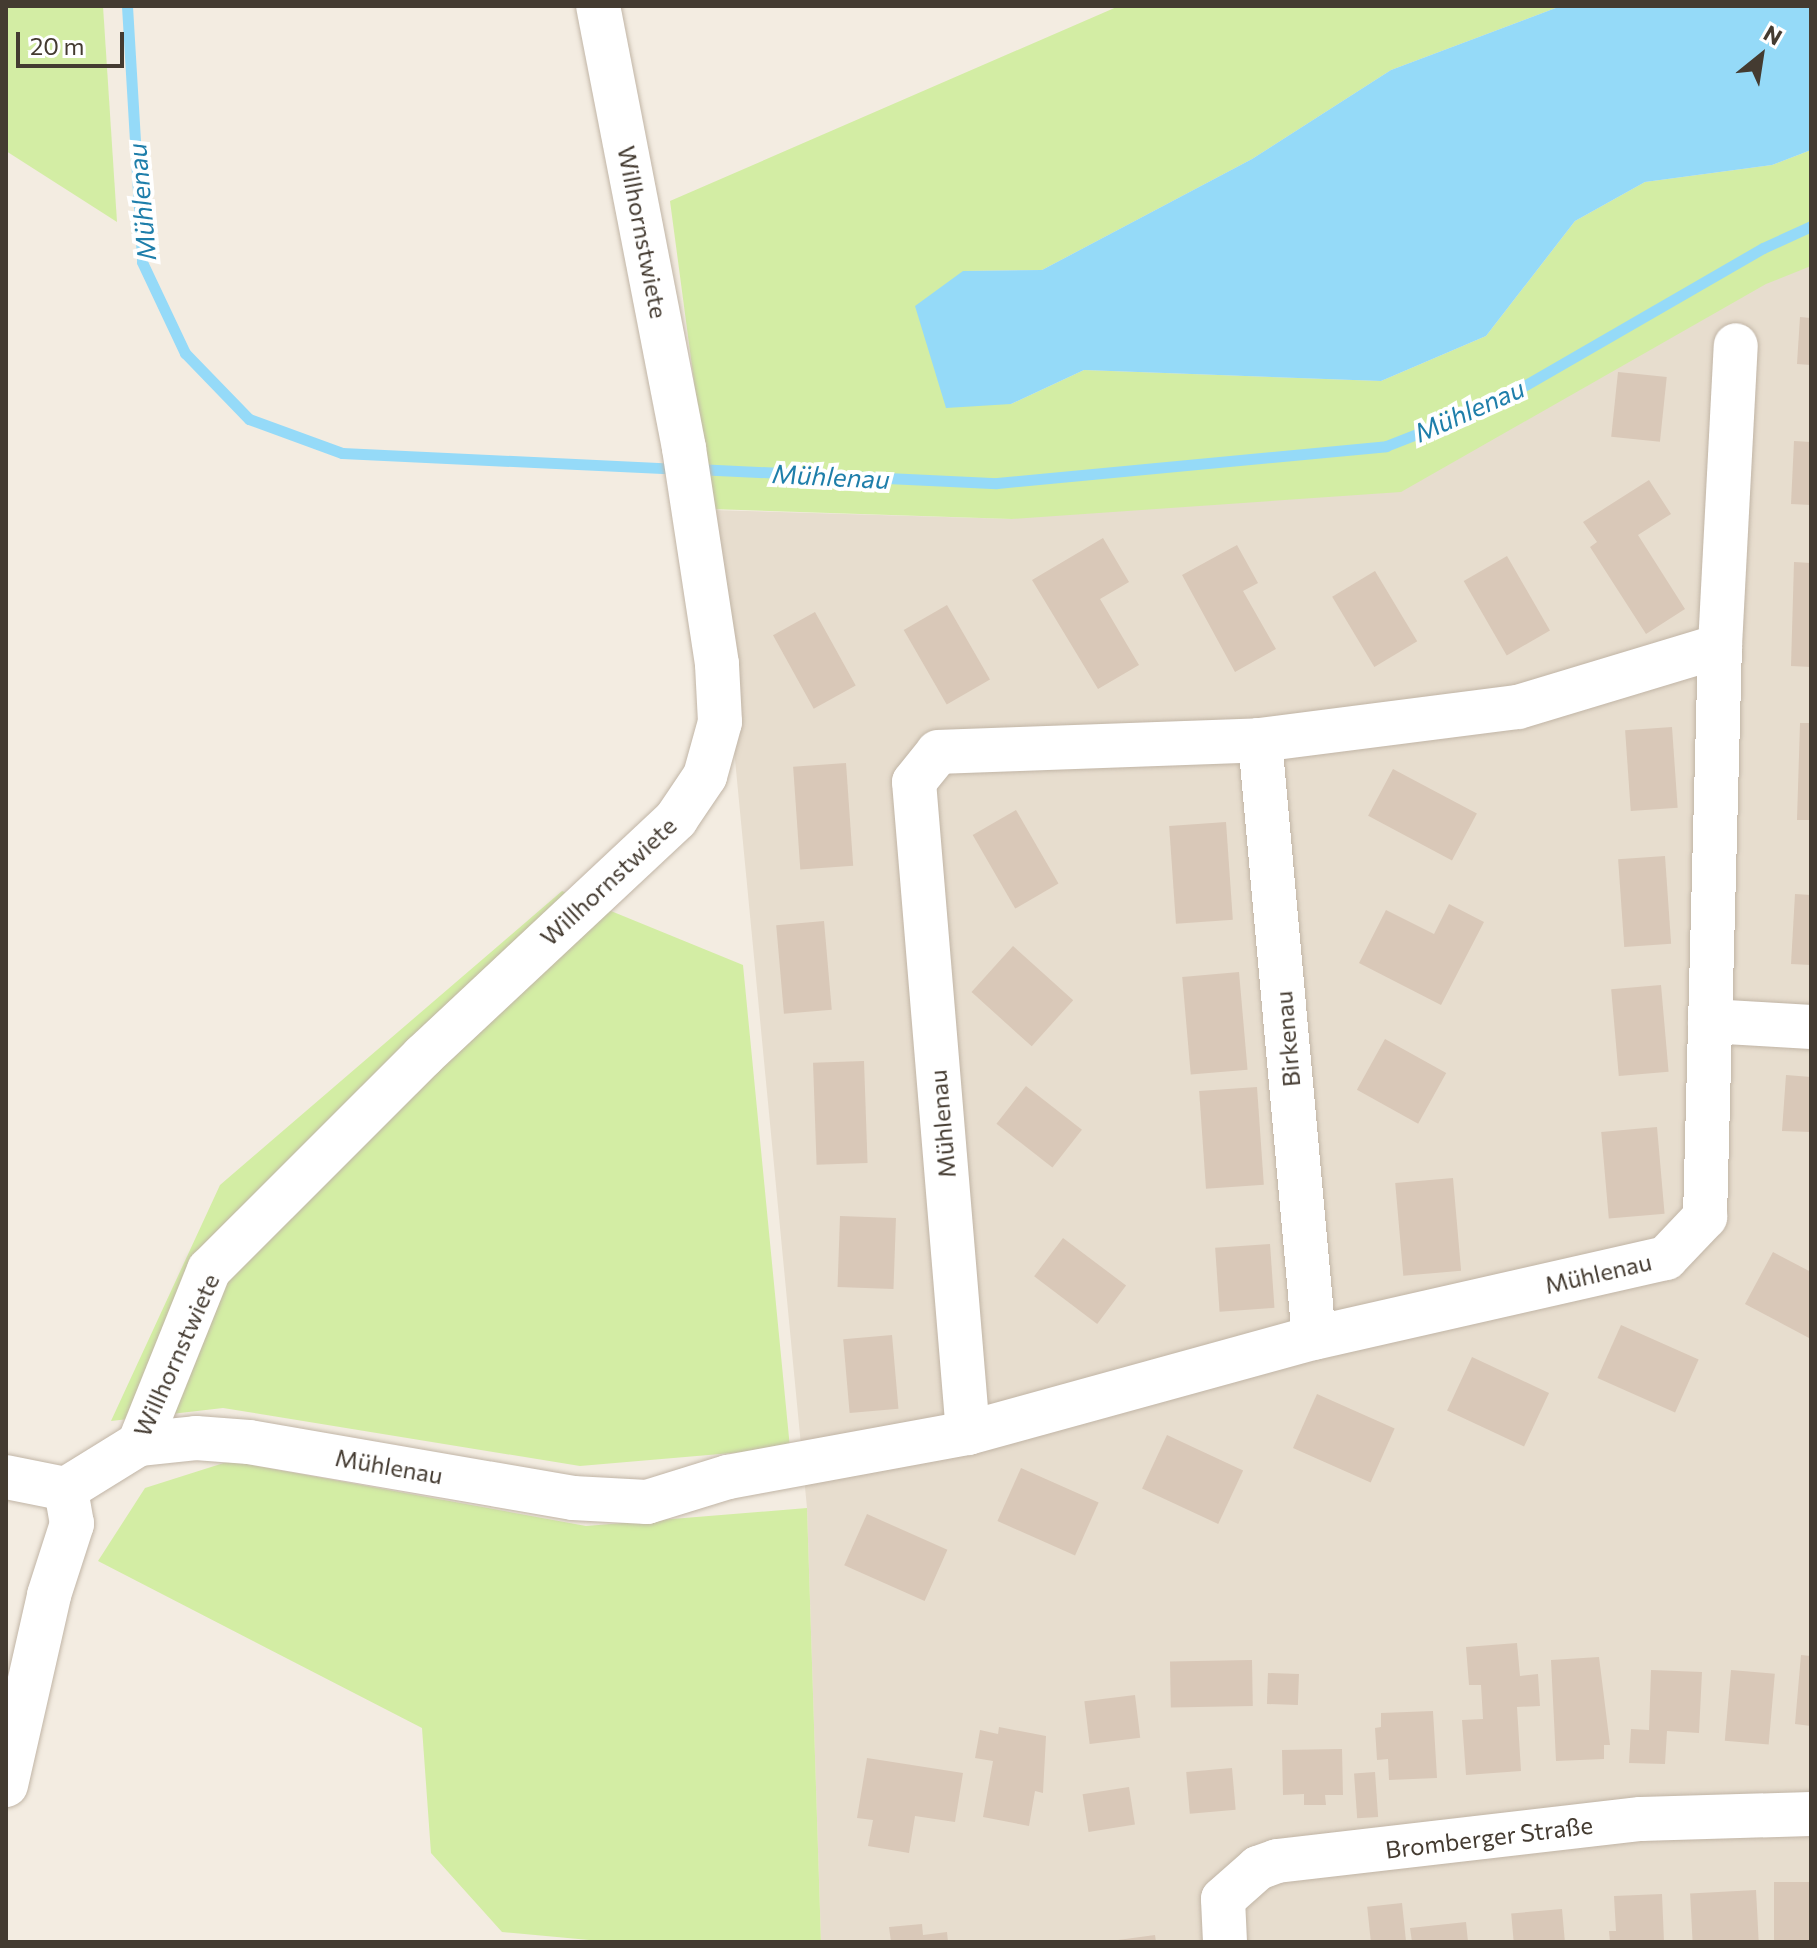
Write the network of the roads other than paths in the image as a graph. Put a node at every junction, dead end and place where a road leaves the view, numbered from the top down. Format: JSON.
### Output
{"nodes":[{"id":1,"x":598,"y":6,"type":"edge"},
{"id":2,"x":1736,"y":345,"type":"dead end"},
{"id":3,"x":1720,"y":646,"type":"junction"},
{"id":4,"x":1260,"y":740,"type":"junction"},
{"id":5,"x":1710,"y":1021,"type":"junction"},
{"id":6,"x":1811,"y":1027,"type":"edge"},
{"id":7,"x":1314,"y":1338,"type":"junction"},
{"id":8,"x":968,"y":1433,"type":"junction"},
{"id":9,"x":139,"y":1444,"type":"junction"},
{"id":10,"x":6,"y":1477,"type":"edge"},
{"id":11,"x":66,"y":1489,"type":"junction"},
{"id":12,"x":6,"y":1785,"type":"edge"},
{"id":13,"x":1811,"y":1814,"type":"edge"},
{"id":14,"x":1225,"y":1942,"type":"edge"}],
"edges":[{"from":1,"to":9,"type":"street","name":"Willhornstwiete"},
{"from":2,"to":3,"type":"street","name":"Mühlenau"},
{"from":3,"to":4,"type":"street","name":"Mühlenau"},
{"from":3,"to":5,"type":"street","name":"Mühlenau"},
{"from":4,"to":7,"type":"street","name":"Birkenau"},
{"from":4,"to":8,"type":"street","name":"Mühlenau"},
{"from":5,"to":6,"type":"street"},
{"from":5,"to":7,"type":"street","name":"Mühlenau"},
{"from":7,"to":8,"type":"street","name":"Mühlenau"},
{"from":8,"to":9,"type":"street","name":"Mühlenau"},
{"from":9,"to":11,"type":"street","name":"Willhornstwiete"},
{"from":10,"to":11,"type":"street"},
{"from":11,"to":12,"type":"street"},
{"from":13,"to":14,"type":"street","name":"Bromberger Straße"}]}
